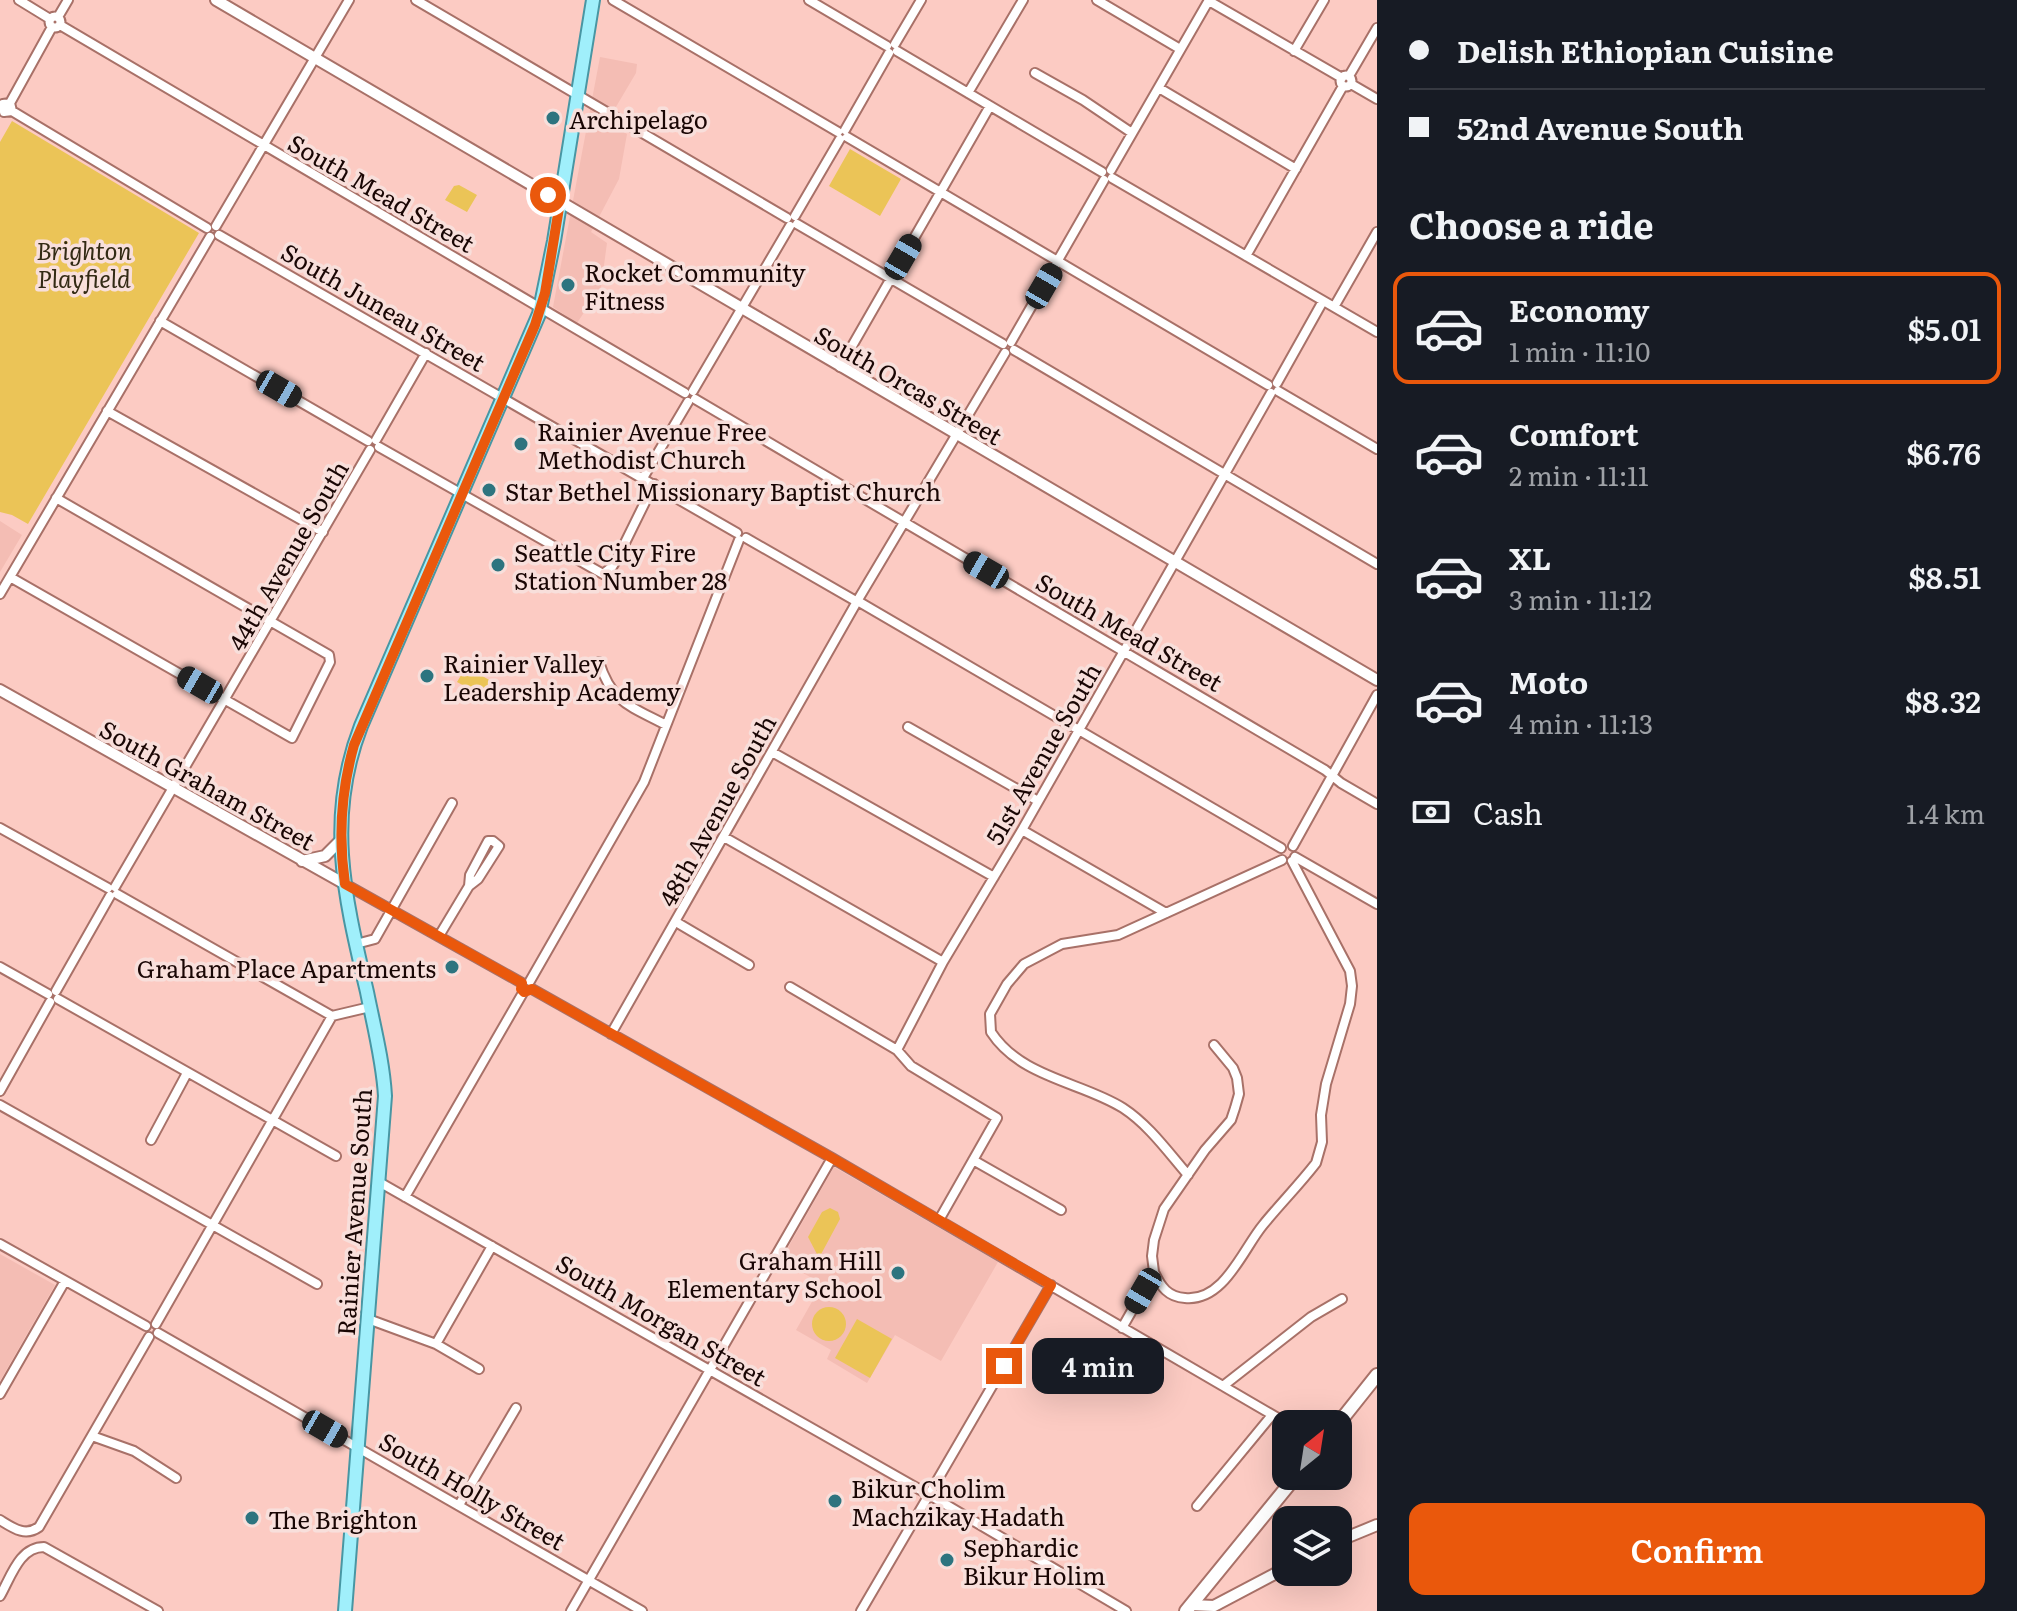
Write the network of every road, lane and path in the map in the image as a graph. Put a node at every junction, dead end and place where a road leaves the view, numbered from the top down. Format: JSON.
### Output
{"nodes":[{"id":1,"x":19,"y":0,"type":"edge"},
{"id":2,"x":68,"y":0,"type":"edge"},
{"id":3,"x":216,"y":0,"type":"edge"},
{"id":4,"x":349,"y":0,"type":"edge"},
{"id":5,"x":416,"y":0,"type":"edge"},
{"id":6,"x":593,"y":0,"type":"edge"},
{"id":7,"x":613,"y":0,"type":"edge"},
{"id":8,"x":809,"y":0,"type":"edge"},
{"id":9,"x":921,"y":0,"type":"edge"},
{"id":10,"x":1023,"y":0,"type":"edge"},
{"id":11,"x":1097,"y":0,"type":"edge"},
{"id":12,"x":1209,"y":0,"type":"edge"},
{"id":13,"x":1324,"y":0,"type":"edge"},
{"id":14,"x":55,"y":22,"type":"junction"},
{"id":15,"x":1377,"y":28,"type":"edge"},
{"id":16,"x":892,"y":49,"type":"junction"},
{"id":17,"x":1180,"y":49,"type":"junction"},
{"id":18,"x":1294,"y":51,"type":"junction"},
{"id":19,"x":316,"y":58,"type":"junction"},
{"id":20,"x":1035,"y":73,"type":"dead end"},
{"id":21,"x":1346,"y":81,"type":"junction"},
{"id":22,"x":1159,"y":88,"type":"junction"},
{"id":23,"x":968,"y":93,"type":"junction"},
{"id":24,"x":578,"y":95,"type":"junction"},
{"id":25,"x":1377,"y":99,"type":"edge"},
{"id":26,"x":990,"y":106,"type":"junction"},
{"id":27,"x":5,"y":109,"type":"edge"},
{"id":28,"x":1132,"y":133,"type":"junction"},
{"id":29,"x":842,"y":135,"type":"junction"},
{"id":30,"x":263,"y":145,"type":"junction"},
{"id":31,"x":1296,"y":169,"type":"junction"},
{"id":32,"x":1107,"y":175,"type":"junction"},
{"id":33,"x":940,"y":194,"type":"junction"},
{"id":34,"x":560,"y":202,"type":"junction"},
{"id":35,"x":792,"y":221,"type":"junction"},
{"id":36,"x":213,"y":231,"type":"junction"},
{"id":37,"x":1377,"y":232,"type":"edge"},
{"id":38,"x":1246,"y":256,"type":"junction"},
{"id":39,"x":1057,"y":262,"type":"junction"},
{"id":40,"x":890,"y":279,"type":"junction"},
{"id":41,"x":1323,"y":301,"type":"junction"},
{"id":42,"x":1334,"y":307,"type":"junction"},
{"id":43,"x":540,"y":309,"type":"junction"},
{"id":44,"x":741,"y":310,"type":"junction"},
{"id":45,"x":160,"y":321,"type":"junction"},
{"id":46,"x":1377,"y":332,"type":"edge"},
{"id":47,"x":1008,"y":347,"type":"junction"},
{"id":48,"x":426,"y":353,"type":"junction"},
{"id":49,"x":840,"y":367,"type":"junction"},
{"id":50,"x":1274,"y":388,"type":"junction"},
{"id":51,"x":690,"y":396,"type":"junction"},
{"id":52,"x":505,"y":398,"type":"junction"},
{"id":53,"x":107,"y":411,"type":"junction"},
{"id":54,"x":957,"y":435,"type":"junction"},
{"id":55,"x":373,"y":445,"type":"junction"},
{"id":56,"x":1377,"y":449,"type":"edge"},
{"id":57,"x":1225,"y":475,"type":"junction"},
{"id":58,"x":643,"y":478,"type":"junction"},
{"id":59,"x":654,"y":484,"type":"junction"},
{"id":60,"x":462,"y":495,"type":"junction"},
{"id":61,"x":56,"y":498,"type":"junction"},
{"id":62,"x":903,"y":522,"type":"junction"},
{"id":63,"x":323,"y":532,"type":"junction"},
{"id":64,"x":741,"y":537,"type":"junction"},
{"id":65,"x":1174,"y":563,"type":"junction"},
{"id":66,"x":1377,"y":564,"type":"edge"},
{"id":67,"x":10,"y":577,"type":"junction"},
{"id":68,"x":0,"y":594,"type":"edge"},
{"id":69,"x":857,"y":602,"type":"junction"},
{"id":70,"x":270,"y":622,"type":"junction"},
{"id":71,"x":1124,"y":651,"type":"junction"},
{"id":72,"x":599,"y":662,"type":"dead end"},
{"id":73,"x":1377,"y":680,"type":"edge"},
{"id":74,"x":0,"y":690,"type":"edge"},
{"id":75,"x":1377,"y":695,"type":"edge"},
{"id":76,"x":225,"y":700,"type":"junction"},
{"id":77,"x":666,"y":725,"type":"junction"},
{"id":78,"x":908,"y":727,"type":"dead end"},
{"id":79,"x":1079,"y":730,"type":"junction"},
{"id":80,"x":772,"y":752,"type":"junction"},
{"id":81,"x":1332,"y":776,"type":"junction"},
{"id":82,"x":173,"y":789,"type":"junction"},
{"id":83,"x":1038,"y":801,"type":"junction"},
{"id":84,"x":452,"y":803,"type":"dead end"},
{"id":85,"x":1377,"y":804,"type":"edge"},
{"id":86,"x":0,"y":828,"type":"edge"},
{"id":87,"x":1022,"y":830,"type":"junction"},
{"id":88,"x":724,"y":837,"type":"junction"},
{"id":89,"x":341,"y":840,"type":"junction"},
{"id":90,"x":1293,"y":846,"type":"junction"},
{"id":91,"x":1281,"y":848,"type":"junction"},
{"id":92,"x":1290,"y":860,"type":"junction"},
{"id":93,"x":302,"y":861,"type":"junction"},
{"id":94,"x":994,"y":877,"type":"junction"},
{"id":95,"x":345,"y":884,"type":"junction"},
{"id":96,"x":469,"y":886,"type":"junction"},
{"id":97,"x":112,"y":891,"type":"junction"},
{"id":98,"x":1377,"y":904,"type":"edge"},
{"id":99,"x":391,"y":910,"type":"junction"},
{"id":100,"x":1166,"y":913,"type":"junction"},
{"id":101,"x":676,"y":922,"type":"junction"},
{"id":102,"x":439,"y":936,"type":"junction"},
{"id":103,"x":356,"y":944,"type":"junction"},
{"id":104,"x":943,"y":962,"type":"junction"},
{"id":105,"x":749,"y":965,"type":"dead end"},
{"id":106,"x":0,"y":967,"type":"edge"},
{"id":107,"x":527,"y":986,"type":"junction"},
{"id":108,"x":790,"y":987,"type":"dead end"},
{"id":109,"x":53,"y":996,"type":"junction"},
{"id":110,"x":370,"y":1007,"type":"junction"},
{"id":111,"x":332,"y":1016,"type":"junction"},
{"id":112,"x":611,"y":1034,"type":"junction"},
{"id":113,"x":1214,"y":1045,"type":"dead end"},
{"id":114,"x":897,"y":1050,"type":"junction"},
{"id":115,"x":187,"y":1073,"type":"junction"},
{"id":116,"x":0,"y":1091,"type":"edge"},
{"id":117,"x":0,"y":1105,"type":"edge"},
{"id":118,"x":273,"y":1121,"type":"junction"},
{"id":119,"x":151,"y":1140,"type":"dead end"},
{"id":120,"x":336,"y":1156,"type":"dead end"},
{"id":121,"x":832,"y":1158,"type":"junction"},
{"id":122,"x":973,"y":1160,"type":"junction"},
{"id":123,"x":1188,"y":1175,"type":"junction"},
{"id":124,"x":379,"y":1182,"type":"junction"},
{"id":125,"x":405,"y":1197,"type":"junction"},
{"id":126,"x":1061,"y":1210,"type":"dead end"},
{"id":127,"x":939,"y":1220,"type":"junction"},
{"id":128,"x":213,"y":1225,"type":"junction"},
{"id":129,"x":0,"y":1244,"type":"edge"},
{"id":130,"x":492,"y":1246,"type":"junction"},
{"id":131,"x":1154,"y":1272,"type":"junction"},
{"id":132,"x":65,"y":1281,"type":"junction"},
{"id":133,"x":317,"y":1284,"type":"dead end"},
{"id":134,"x":1051,"y":1285,"type":"junction"},
{"id":135,"x":1342,"y":1299,"type":"dead end"},
{"id":136,"x":368,"y":1319,"type":"junction"},
{"id":137,"x":1122,"y":1328,"type":"junction"},
{"id":138,"x":152,"y":1330,"type":"junction"},
{"id":139,"x":436,"y":1344,"type":"junction"},
{"id":140,"x":479,"y":1369,"type":"dead end"},
{"id":141,"x":710,"y":1370,"type":"junction"},
{"id":142,"x":1377,"y":1375,"type":"edge"},
{"id":143,"x":1223,"y":1386,"type":"junction"},
{"id":144,"x":0,"y":1394,"type":"edge"},
{"id":145,"x":516,"y":1408,"type":"dead end"},
{"id":146,"x":1349,"y":1410,"type":"edge"},
{"id":147,"x":1272,"y":1415,"type":"joint"},
{"id":148,"x":92,"y":1436,"type":"junction"},
{"id":149,"x":358,"y":1448,"type":"junction"},
{"id":150,"x":176,"y":1478,"type":"dead end"},
{"id":151,"x":1285,"y":1490,"type":"edge"},
{"id":152,"x":928,"y":1495,"type":"junction"},
{"id":153,"x":459,"y":1505,"type":"junction"},
{"id":154,"x":1197,"y":1506,"type":"dead end"},
{"id":155,"x":0,"y":1520,"type":"edge"},
{"id":156,"x":1377,"y":1525,"type":"edge"},
{"id":157,"x":1352,"y":1535,"type":"edge"},
{"id":158,"x":1272,"y":1575,"type":"edge"},
{"id":159,"x":588,"y":1579,"type":"junction"},
{"id":160,"x":0,"y":1596,"type":"edge"},
{"id":161,"x":1189,"y":1608,"type":"edge"},
{"id":162,"x":158,"y":1611,"type":"edge"},
{"id":163,"x":345,"y":1611,"type":"edge"},
{"id":164,"x":571,"y":1611,"type":"edge"},
{"id":165,"x":642,"y":1611,"type":"edge"},
{"id":166,"x":861,"y":1611,"type":"edge"},
{"id":167,"x":1126,"y":1611,"type":"edge"}],
"edges":[{"from":1,"to":14,"type":"street","name":"South Mead Street"},
{"from":2,"to":14,"type":"street"},
{"from":3,"to":19,"type":"street","name":"South Orcas Street"},
{"from":4,"to":19,"type":"street"},
{"from":5,"to":24,"type":"street"},
{"from":6,"to":24,"type":"main road","name":"Rainier Avenue South"},
{"from":7,"to":29,"type":"street"},
{"from":8,"to":16,"type":"street"},
{"from":9,"to":16,"type":"street"},
{"from":10,"to":23,"type":"street"},
{"from":11,"to":17,"type":"street"},
{"from":12,"to":17,"type":"street","name":"48th Avenue South"},
{"from":12,"to":18,"type":"street"},
{"from":13,"to":18,"type":"street"},
{"from":14,"to":27,"type":"street"},
{"from":14,"to":30,"type":"street","name":"South Mead Street"},
{"from":15,"to":21,"type":"street"},
{"from":16,"to":23,"type":"street"},
{"from":16,"to":29,"type":"street"},
{"from":17,"to":22,"type":"street","name":"48th Avenue South"},
{"from":18,"to":21,"type":"street"},
{"from":19,"to":30,"type":"street"},
{"from":19,"to":34,"type":"street","name":"South Orcas Street"},
{"from":20,"to":28,"type":"street"},
{"from":21,"to":25,"type":"street"},
{"from":21,"to":31,"type":"street"},
{"from":22,"to":28,"type":"street","name":"48th Avenue South"},
{"from":22,"to":31,"type":"street"},
{"from":23,"to":26,"type":"street"},
{"from":24,"to":34,"type":"main road","name":"Rainier Avenue South"},
{"from":24,"to":35,"type":"street"},
{"from":26,"to":32,"type":"street"},
{"from":26,"to":33,"type":"street"},
{"from":27,"to":36,"type":"street","name":"South Juneau Street"},
{"from":28,"to":32,"type":"street","name":"48th Avenue South"},
{"from":29,"to":33,"type":"street"},
{"from":29,"to":35,"type":"street"},
{"from":30,"to":36,"type":"street"},
{"from":30,"to":43,"type":"street","name":"South Mead Street"},
{"from":31,"to":38,"type":"street"},
{"from":32,"to":38,"type":"street"},
{"from":32,"to":39,"type":"street","name":"48th Avenue South"},
{"from":33,"to":39,"type":"street"},
{"from":33,"to":40,"type":"street"},
{"from":34,"to":43,"type":"main road","name":"Rainier Avenue South"},
{"from":34,"to":44,"type":"street","name":"South Orcas Street"},
{"from":35,"to":40,"type":"street"},
{"from":35,"to":44,"type":"street"},
{"from":36,"to":45,"type":"street"},
{"from":36,"to":48,"type":"street","name":"South Juneau Street"},
{"from":37,"to":42,"type":"street"},
{"from":38,"to":41,"type":"street"},
{"from":39,"to":47,"type":"street","name":"48th Avenue South"},
{"from":39,"to":50,"type":"street"},
{"from":40,"to":47,"type":"street"},
{"from":40,"to":49,"type":"street"},
{"from":41,"to":42,"type":"street"},
{"from":41,"to":50,"type":"street","name":"51st Avenue South"},
{"from":42,"to":46,"type":"street"},
{"from":43,"to":51,"type":"street","name":"South Mead Street"},
{"from":43,"to":52,"type":"main road","name":"Rainier Avenue South"},
{"from":44,"to":49,"type":"street","name":"South Orcas Street"},
{"from":44,"to":51,"type":"street"},
{"from":45,"to":53,"type":"street"},
{"from":45,"to":55,"type":"street"},
{"from":47,"to":54,"type":"street","name":"48th Avenue South"},
{"from":47,"to":57,"type":"street"},
{"from":48,"to":52,"type":"street","name":"South Juneau Street"},
{"from":48,"to":55,"type":"street","name":"44th Avenue South"},
{"from":49,"to":54,"type":"street","name":"South Orcas Street"},
{"from":50,"to":56,"type":"street"},
{"from":50,"to":57,"type":"street","name":"51st Avenue South"},
{"from":51,"to":58,"type":"street"},
{"from":51,"to":62,"type":"street","name":"South Mead Street"},
{"from":52,"to":58,"type":"street","name":"South Juneau Street"},
{"from":52,"to":60,"type":"main road","name":"Rainier Avenue South"},
{"from":53,"to":61,"type":"street"},
{"from":53,"to":63,"type":"street"},
{"from":54,"to":62,"type":"street","name":"48th Avenue South"},
{"from":54,"to":65,"type":"street","name":"South Orcas Street"},
{"from":55,"to":60,"type":"street"},
{"from":55,"to":63,"type":"street","name":"44th Avenue South"},
{"from":57,"to":65,"type":"street","name":"51st Avenue South"},
{"from":57,"to":66,"type":"street"},
{"from":58,"to":59,"type":"street","name":"South Juneau Street"},
{"from":59,"to":60,"type":"street"},
{"from":59,"to":64,"type":"street","name":"South Juneau Street"},
{"from":60,"to":89,"type":"main road","name":"Rainier Avenue South"},
{"from":61,"to":67,"type":"street"},
{"from":61,"to":70,"type":"street"},
{"from":62,"to":69,"type":"street","name":"48th Avenue South"},
{"from":62,"to":71,"type":"street","name":"South Mead Street"},
{"from":63,"to":70,"type":"street","name":"44th Avenue South"},
{"from":64,"to":69,"type":"street","name":"South Juneau Street"},
{"from":64,"to":77,"type":"street"},
{"from":65,"to":71,"type":"street","name":"51st Avenue South"},
{"from":65,"to":73,"type":"street","name":"South Orcas Street"},
{"from":67,"to":68,"type":"street"},
{"from":67,"to":76,"type":"street"},
{"from":69,"to":79,"type":"street","name":"South Juneau Street"},
{"from":69,"to":80,"type":"street","name":"48th Avenue South"},
{"from":70,"to":76,"type":"street","name":"44th Avenue South"},
{"from":70,"to":76,"type":"street"},
{"from":71,"to":79,"type":"street","name":"51st Avenue South"},
{"from":71,"to":81,"type":"street","name":"South Mead Street"},
{"from":72,"to":77,"type":"street"},
{"from":74,"to":82,"type":"street","name":"South Graham Street"},
{"from":75,"to":81,"type":"street"},
{"from":76,"to":82,"type":"street","name":"44th Avenue South"},
{"from":77,"to":107,"type":"street"},
{"from":78,"to":83,"type":"street"},
{"from":79,"to":83,"type":"street","name":"51st Avenue South"},
{"from":79,"to":91,"type":"street","name":"South Juneau Street"},
{"from":80,"to":88,"type":"street","name":"48th Avenue South"},
{"from":80,"to":94,"type":"street"},
{"from":81,"to":85,"type":"street","name":"South Mead Street"},
{"from":81,"to":90,"type":"street"},
{"from":82,"to":93,"type":"street","name":"South Graham Street"},
{"from":82,"to":97,"type":"street","name":"44th Avenue South"},
{"from":83,"to":87,"type":"street","name":"51st Avenue South"},
{"from":84,"to":99,"type":"street"},
{"from":86,"to":97,"type":"street"},
{"from":87,"to":94,"type":"street","name":"51st Avenue South"},
{"from":87,"to":100,"type":"street"},
{"from":88,"to":101,"type":"street","name":"48th Avenue South"},
{"from":88,"to":104,"type":"street"},
{"from":89,"to":93,"type":"street"},
{"from":89,"to":95,"type":"main road","name":"Rainier Avenue South"},
{"from":90,"to":91,"type":"street"},
{"from":90,"to":92,"type":"street"},
{"from":91,"to":92,"type":"street"},
{"from":92,"to":98,"type":"street"},
{"from":92,"to":100,"type":"street"},
{"from":92,"to":131,"type":"street"},
{"from":93,"to":95,"type":"street","name":"South Graham Street"},
{"from":94,"to":104,"type":"street","name":"51st Avenue South"},
{"from":95,"to":99,"type":"street","name":"South Graham Street"},
{"from":95,"to":103,"type":"main road","name":"Rainier Avenue South"},
{"from":96,"to":96,"type":"street"},
{"from":96,"to":102,"type":"street"},
{"from":97,"to":109,"type":"street","name":"44th Avenue South"},
{"from":97,"to":111,"type":"street"},
{"from":99,"to":102,"type":"street","name":"South Graham Street"},
{"from":99,"to":103,"type":"street"},
{"from":100,"to":123,"type":"street"},
{"from":101,"to":105,"type":"street"},
{"from":101,"to":112,"type":"street","name":"48th Avenue South"},
{"from":102,"to":107,"type":"street","name":"South Graham Street"},
{"from":103,"to":110,"type":"main road","name":"Rainier Avenue South"},
{"from":104,"to":114,"type":"street","name":"51st Avenue South"},
{"from":106,"to":109,"type":"street"},
{"from":107,"to":112,"type":"street","name":"South Graham Street"},
{"from":107,"to":125,"type":"street"},
{"from":108,"to":114,"type":"street"},
{"from":109,"to":115,"type":"street"},
{"from":109,"to":116,"type":"street","name":"44th Avenue South"},
{"from":110,"to":111,"type":"street"},
{"from":110,"to":124,"type":"main road","name":"Rainier Avenue South"},
{"from":111,"to":118,"type":"street"},
{"from":112,"to":121,"type":"street","name":"South Graham Street"},
{"from":113,"to":123,"type":"street"},
{"from":114,"to":122,"type":"street"},
{"from":115,"to":118,"type":"street"},
{"from":115,"to":119,"type":"street"},
{"from":117,"to":128,"type":"street"},
{"from":118,"to":120,"type":"street"},
{"from":118,"to":128,"type":"street"},
{"from":121,"to":127,"type":"street","name":"South Graham Street"},
{"from":121,"to":141,"type":"street"},
{"from":122,"to":126,"type":"street"},
{"from":122,"to":127,"type":"street"},
{"from":123,"to":131,"type":"street"},
{"from":124,"to":125,"type":"street","name":"South Morgan Street"},
{"from":124,"to":136,"type":"main road","name":"Rainier Avenue South"},
{"from":125,"to":130,"type":"street","name":"South Morgan Street"},
{"from":127,"to":134,"type":"street","name":"South Graham Street"},
{"from":128,"to":133,"type":"street"},
{"from":128,"to":138,"type":"street"},
{"from":129,"to":132,"type":"street","name":"South Holly Street"},
{"from":130,"to":139,"type":"street"},
{"from":130,"to":141,"type":"street","name":"South Morgan Street"},
{"from":131,"to":137,"type":"street"},
{"from":132,"to":138,"type":"street","name":"South Holly Street"},
{"from":132,"to":144,"type":"street"},
{"from":134,"to":137,"type":"street","name":"South Graham Street"},
{"from":134,"to":152,"type":"street"},
{"from":135,"to":143,"type":"street"},
{"from":136,"to":139,"type":"street"},
{"from":136,"to":149,"type":"main road","name":"Rainier Avenue South"},
{"from":137,"to":143,"type":"street","name":"South Graham Street"},
{"from":138,"to":148,"type":"street"},
{"from":138,"to":149,"type":"street","name":"South Holly Street"},
{"from":139,"to":140,"type":"street"},
{"from":141,"to":152,"type":"street","name":"South Morgan Street"},
{"from":141,"to":159,"type":"street"},
{"from":142,"to":146,"type":"main road"},
{"from":143,"to":147,"type":"street","name":"South Graham Street"},
{"from":145,"to":153,"type":"street"},
{"from":147,"to":154,"type":"street"},
{"from":148,"to":150,"type":"street"},
{"from":148,"to":155,"type":"street"},
{"from":149,"to":153,"type":"street","name":"South Holly Street"},
{"from":149,"to":163,"type":"main road","name":"Rainier Avenue South"},
{"from":151,"to":161,"type":"main road"},
{"from":152,"to":166,"type":"street"},
{"from":152,"to":167,"type":"street","name":"South Morgan Street"},
{"from":153,"to":159,"type":"street","name":"South Holly Street"},
{"from":156,"to":157,"type":"street"},
{"from":158,"to":161,"type":"street"},
{"from":159,"to":164,"type":"street"},
{"from":159,"to":165,"type":"street","name":"South Holly Street"},
{"from":160,"to":162,"type":"street"}]}
